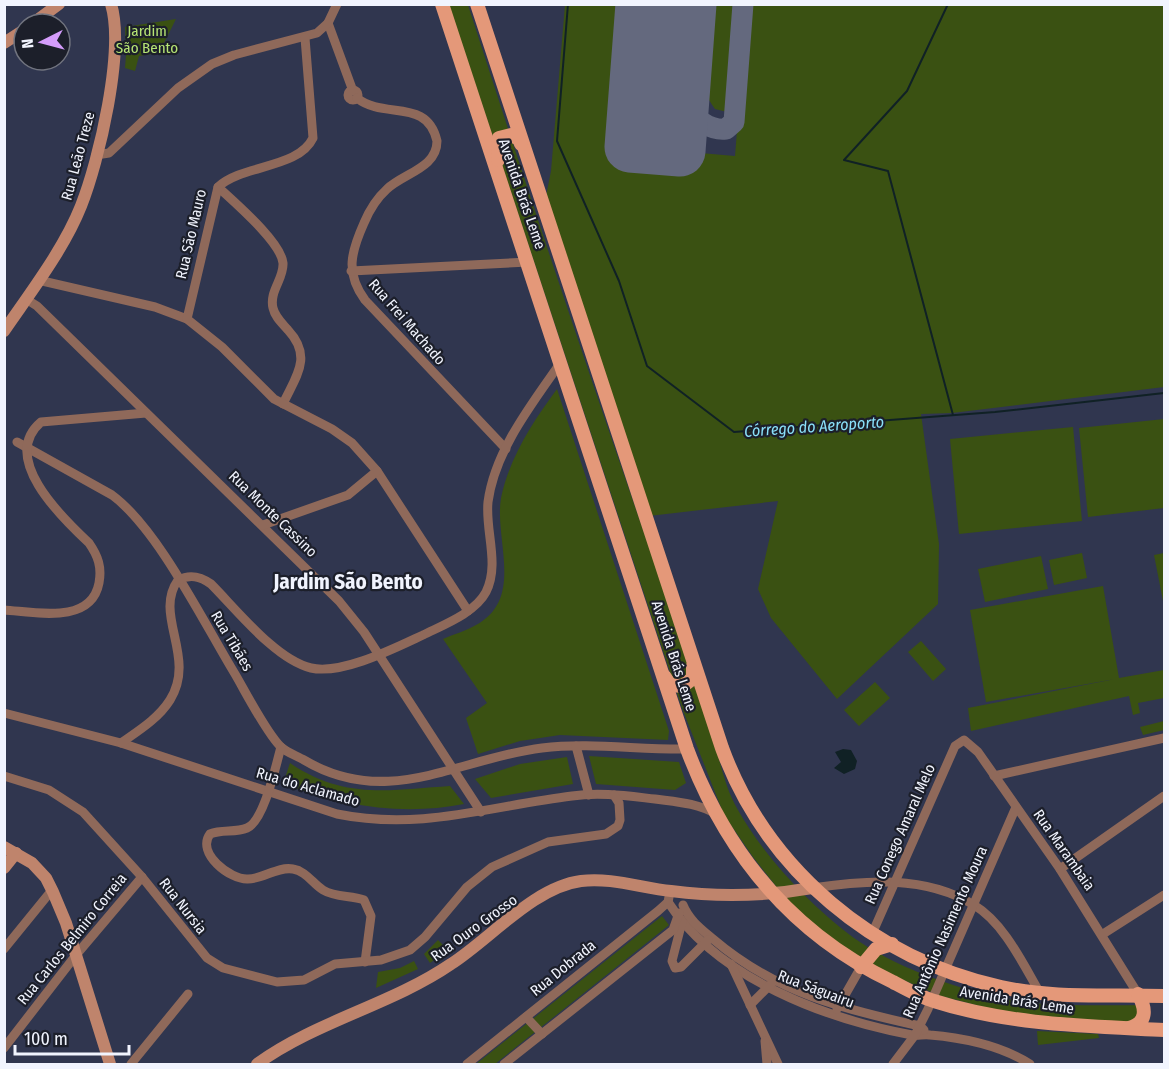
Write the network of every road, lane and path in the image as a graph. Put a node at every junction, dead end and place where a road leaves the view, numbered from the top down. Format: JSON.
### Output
{"nodes":[{"id":1,"x":111,"y":4,"type":"edge"},
{"id":2,"x":337,"y":4,"type":"edge"},
{"id":3,"x":442,"y":4,"type":"edge"},
{"id":4,"x":477,"y":4,"type":"edge"},
{"id":5,"x":328,"y":23,"type":"junction"},
{"id":6,"x":304,"y":38,"type":"junction"},
{"id":7,"x":96,"y":155,"type":"junction"},
{"id":8,"x":528,"y":160,"type":"junction"},
{"id":9,"x":500,"y":179,"type":"junction"},
{"id":10,"x":218,"y":187,"type":"junction"},
{"id":11,"x":528,"y":262,"type":"junction"},
{"id":12,"x":351,"y":271,"type":"junction"},
{"id":13,"x":38,"y":280,"type":"junction"},
{"id":14,"x":26,"y":299,"type":"junction"},
{"id":15,"x":187,"y":319,"type":"junction"},
{"id":16,"x":4,"y":332,"type":"edge"},
{"id":17,"x":561,"y":362,"type":"junction"},
{"id":18,"x":283,"y":404,"type":"junction"},
{"id":19,"x":146,"y":413,"type":"junction"},
{"id":20,"x":17,"y":442,"type":"junction"},
{"id":21,"x":506,"y":449,"type":"junction"},
{"id":22,"x":13,"y":454,"type":"dead end"},
{"id":23,"x":377,"y":471,"type":"junction"},
{"id":24,"x":23,"y":483,"type":"dead end"},
{"id":25,"x":263,"y":525,"type":"junction"},
{"id":26,"x":178,"y":580,"type":"junction"},
{"id":27,"x":4,"y":610,"type":"edge"},
{"id":28,"x":468,"y":611,"type":"junction"},
{"id":29,"x":378,"y":654,"type":"junction"},
{"id":30,"x":694,"y":663,"type":"junction"},
{"id":31,"x":662,"y":674,"type":"junction"},
{"id":32,"x":4,"y":713,"type":"edge"},
{"id":33,"x":1164,"y":738,"type":"edge"},
{"id":34,"x":121,"y":743,"type":"junction"},
{"id":35,"x":576,"y":746,"type":"junction"},
{"id":36,"x":955,"y":746,"type":"joint"},
{"id":37,"x":281,"y":747,"type":"junction"},
{"id":38,"x":687,"y":749,"type":"junction"},
{"id":39,"x":455,"y":771,"type":"junction"},
{"id":40,"x":4,"y":776,"type":"edge"},
{"id":41,"x":994,"y":776,"type":"junction"},
{"id":42,"x":268,"y":792,"type":"junction"},
{"id":43,"x":589,"y":795,"type":"junction"},
{"id":44,"x":614,"y":795,"type":"junction"},
{"id":45,"x":1164,"y":796,"type":"edge"},
{"id":46,"x":1016,"y":807,"type":"junction"},
{"id":47,"x":481,"y":812,"type":"junction"},
{"id":48,"x":716,"y":814,"type":"junction"},
{"id":49,"x":10,"y":850,"type":"edge"},
{"id":50,"x":4,"y":868,"type":"edge"},
{"id":51,"x":1060,"y":869,"type":"junction"},
{"id":52,"x":142,"y":877,"type":"junction"},
{"id":53,"x":894,"y":880,"type":"junction"},
{"id":54,"x":812,"y":888,"type":"junction"},
{"id":55,"x":52,"y":890,"type":"junction"},
{"id":56,"x":789,"y":892,"type":"junction"},
{"id":57,"x":771,"y":893,"type":"junction"},
{"id":58,"x":1164,"y":895,"type":"edge"},
{"id":59,"x":669,"y":897,"type":"junction"},
{"id":60,"x":685,"y":899,"type":"junction"},
{"id":61,"x":1160,"y":903,"type":"edge"},
{"id":62,"x":975,"y":905,"type":"junction"},
{"id":63,"x":786,"y":907,"type":"junction"},
{"id":64,"x":680,"y":919,"type":"junction"},
{"id":65,"x":872,"y":934,"type":"junction"},
{"id":66,"x":1103,"y":934,"type":"junction"},
{"id":67,"x":708,"y":940,"type":"junction"},
{"id":68,"x":892,"y":945,"type":"junction"},
{"id":69,"x":4,"y":949,"type":"edge"},
{"id":70,"x":76,"y":955,"type":"junction"},
{"id":71,"x":732,"y":961,"type":"junction"},
{"id":72,"x":365,"y":962,"type":"junction"},
{"id":73,"x":861,"y":967,"type":"junction"},
{"id":74,"x":944,"y":970,"type":"junction"},
{"id":75,"x":771,"y":985,"type":"junction"},
{"id":76,"x":1040,"y":993,"type":"junction"},
{"id":77,"x":188,"y":994,"type":"dead end"},
{"id":78,"x":1138,"y":994,"type":"junction"},
{"id":79,"x":1164,"y":996,"type":"edge"},
{"id":80,"x":932,"y":1000,"type":"junction"},
{"id":81,"x":750,"y":1005,"type":"junction"},
{"id":82,"x":837,"y":1010,"type":"junction"},
{"id":83,"x":526,"y":1017,"type":"junction"},
{"id":84,"x":920,"y":1026,"type":"junction"},
{"id":85,"x":1124,"y":1029,"type":"junction"},
{"id":86,"x":1164,"y":1030,"type":"edge"},
{"id":87,"x":542,"y":1034,"type":"junction"},
{"id":88,"x":928,"y":1034,"type":"junction"},
{"id":89,"x":764,"y":1035,"type":"junction"},
{"id":90,"x":915,"y":1035,"type":"junction"},
{"id":91,"x":4,"y":1048,"type":"edge"},
{"id":92,"x":1016,"y":1060,"type":"edge"},
{"id":93,"x":110,"y":1065,"type":"edge"},
{"id":94,"x":131,"y":1065,"type":"edge"},
{"id":95,"x":257,"y":1065,"type":"edge"},
{"id":96,"x":466,"y":1065,"type":"edge"},
{"id":97,"x":504,"y":1065,"type":"edge"},
{"id":98,"x":767,"y":1065,"type":"edge"},
{"id":99,"x":778,"y":1065,"type":"edge"},
{"id":100,"x":893,"y":1065,"type":"edge"},
{"id":101,"x":1030,"y":1065,"type":"edge"}],
"edges":[{"from":1,"to":7,"type":"street","name":"Rua Leão Treze"},
{"from":2,"to":5,"type":"street"},
{"from":3,"to":9,"type":"main road","name":"Avenida Brás Leme"},
{"from":4,"to":8,"type":"main road","name":"Avenida Brás Leme"},
{"from":5,"to":6,"type":"street"},
{"from":5,"to":12,"type":"street","name":"Rua Frei Machado"},
{"from":6,"to":7,"type":"street"},
{"from":6,"to":10,"type":"street","name":"Rua São Mauro"},
{"from":7,"to":13,"type":"street","name":"Rua Leão Treze"},
{"from":8,"to":9,"type":"main road"},
{"from":8,"to":30,"type":"main road","name":"Avenida Brás Leme"},
{"from":9,"to":11,"type":"main road","name":"Avenida Brás Leme"},
{"from":10,"to":15,"type":"street","name":"Rua São Mauro"},
{"from":10,"to":18,"type":"street"},
{"from":11,"to":12,"type":"street"},
{"from":11,"to":17,"type":"main road","name":"Avenida Brás Leme"},
{"from":12,"to":21,"type":"street","name":"Rua Frei Machado"},
{"from":13,"to":14,"type":"street","name":"Rua Leão Treze"},
{"from":13,"to":15,"type":"street"},
{"from":14,"to":16,"type":"street","name":"Rua Leão Treze"},
{"from":14,"to":19,"type":"street","name":"Rua Monte Cassino"},
{"from":15,"to":18,"type":"street"},
{"from":17,"to":21,"type":"street"},
{"from":17,"to":31,"type":"main road","name":"Avenida Brás Leme"},
{"from":18,"to":23,"type":"street"},
{"from":19,"to":20,"type":"street"},
{"from":19,"to":25,"type":"street","name":"Rua Monte Cassino"},
{"from":20,"to":22,"type":"street"},
{"from":20,"to":26,"type":"street","name":"Rua Tibães"},
{"from":21,"to":28,"type":"street"},
{"from":23,"to":25,"type":"street"},
{"from":23,"to":28,"type":"street"},
{"from":24,"to":27,"type":"street"},
{"from":25,"to":29,"type":"street","name":"Rua Monte Cassino"},
{"from":26,"to":29,"type":"street"},
{"from":26,"to":34,"type":"street"},
{"from":26,"to":37,"type":"street","name":"Rua Tibães"},
{"from":28,"to":29,"type":"street"},
{"from":29,"to":39,"type":"street","name":"Rua Monte Cassino"},
{"from":30,"to":31,"type":"main road"},
{"from":30,"to":54,"type":"main road","name":"Avenida Brás Leme"},
{"from":31,"to":38,"type":"main road","name":"Avenida Brás Leme"},
{"from":32,"to":34,"type":"street","name":"Rua do Aclamado"},
{"from":33,"to":41,"type":"street"},
{"from":34,"to":42,"type":"street","name":"Rua do Aclamado"},
{"from":35,"to":38,"type":"street"},
{"from":35,"to":39,"type":"street"},
{"from":35,"to":43,"type":"street"},
{"from":36,"to":41,"type":"street","name":"Rua Marambaia"},
{"from":36,"to":53,"type":"street","name":"Rua Conego Amaral Melo"},
{"from":37,"to":39,"type":"street"},
{"from":37,"to":42,"type":"street"},
{"from":38,"to":48,"type":"main road","name":"Avenida Brás Leme"},
{"from":39,"to":47,"type":"street","name":"Rua Monte Cassino"},
{"from":40,"to":52,"type":"street","name":"Rua Nursia"},
{"from":41,"to":46,"type":"street","name":"Rua Marambaia"},
{"from":42,"to":47,"type":"street","name":"Rua do Aclamado"},
{"from":42,"to":72,"type":"street"},
{"from":43,"to":44,"type":"street","name":"Rua do Aclamado"},
{"from":43,"to":47,"type":"street","name":"Rua do Aclamado"},
{"from":44,"to":48,"type":"street","name":"Rua do Aclamado"},
{"from":44,"to":72,"type":"street","name":"Rua Nursia"},
{"from":45,"to":51,"type":"street"},
{"from":46,"to":51,"type":"street","name":"Rua Marambaia"},
{"from":46,"to":62,"type":"street","name":"Rua Antônio Nasimento Moura"},
{"from":48,"to":57,"type":"main road","name":"Avenida Brás Leme"},
{"from":49,"to":50,"type":"street"},
{"from":49,"to":55,"type":"street"},
{"from":51,"to":66,"type":"street","name":"Rua Marambaia"},
{"from":52,"to":70,"type":"street","name":"Rua Carlos Belmiro Correia"},
{"from":52,"to":72,"type":"street","name":"Rua Nursia"},
{"from":53,"to":54,"type":"street"},
{"from":53,"to":62,"type":"street"},
{"from":53,"to":65,"type":"street","name":"Rua Conego Amaral Melo"},
{"from":54,"to":56,"type":"street","name":"Rua Ouro Grosso"},
{"from":54,"to":65,"type":"main road","name":"Avenida Brás Leme"},
{"from":55,"to":69,"type":"street"},
{"from":55,"to":70,"type":"street"},
{"from":56,"to":57,"type":"street","name":"Rua Ouro Grosso"},
{"from":56,"to":63,"type":"main road"},
{"from":57,"to":60,"type":"street","name":"Rua Ouro Grosso"},
{"from":57,"to":63,"type":"main road","name":"Avenida Brás Leme"},
{"from":58,"to":61,"type":"street"},
{"from":59,"to":60,"type":"street","name":"Rua Ouro Grosso"},
{"from":59,"to":64,"type":"street","name":"Rua Ságuairu"},
{"from":59,"to":83,"type":"street","name":"Rua Dobrada"},
{"from":59,"to":95,"type":"street","name":"Rua Ouro Grosso"},
{"from":60,"to":64,"type":"street"},
{"from":60,"to":67,"type":"street","name":"Rua Ságuairu"},
{"from":61,"to":66,"type":"street"},
{"from":62,"to":74,"type":"street","name":"Rua Antônio Nasimento Moura"},
{"from":62,"to":76,"type":"street"},
{"from":63,"to":73,"type":"main road","name":"Avenida Brás Leme"},
{"from":64,"to":67,"type":"street","name":"Rua Ságuairu"},
{"from":64,"to":67,"type":"street"},
{"from":64,"to":87,"type":"street"},
{"from":65,"to":68,"type":"main road","name":"Avenida Brás Leme"},
{"from":66,"to":78,"type":"street","name":"Rua Marambaia"},
{"from":67,"to":71,"type":"street","name":"Rua Ságuairu"},
{"from":68,"to":73,"type":"main road"},
{"from":68,"to":74,"type":"main road","name":"Avenida Brás Leme"},
{"from":70,"to":91,"type":"street","name":"Rua Carlos Belmiro Correia"},
{"from":70,"to":93,"type":"street"},
{"from":71,"to":75,"type":"street","name":"Rua Ságuairu"},
{"from":71,"to":81,"type":"street"},
{"from":73,"to":80,"type":"main road","name":"Avenida Brás Leme"},
{"from":73,"to":82,"type":"street"},
{"from":74,"to":76,"type":"main road","name":"Avenida Brás Leme"},
{"from":74,"to":80,"type":"street","name":"Rua Antônio Nasimento Moura"},
{"from":75,"to":81,"type":"street"},
{"from":75,"to":82,"type":"street","name":"Rua Ságuairu"},
{"from":76,"to":78,"type":"main road","name":"Avenida Brás Leme"},
{"from":77,"to":94,"type":"street"},
{"from":78,"to":79,"type":"main road","name":"Avenida Brás Leme"},
{"from":78,"to":85,"type":"main road"},
{"from":80,"to":84,"type":"street","name":"Rua Antônio Nasimento Moura"},
{"from":80,"to":85,"type":"main road","name":"Avenida Brás Leme"},
{"from":81,"to":89,"type":"street"},
{"from":82,"to":84,"type":"street","name":"Rua Ságuairu"},
{"from":82,"to":90,"type":"street","name":"Rua Ságuairu"},
{"from":83,"to":87,"type":"street"},
{"from":83,"to":96,"type":"street","name":"Rua Dobrada"},
{"from":84,"to":88,"type":"street"},
{"from":84,"to":90,"type":"street","name":"Rua Antônio Nasimento Moura"},
{"from":85,"to":86,"type":"main road","name":"Avenida Brás Leme"},
{"from":87,"to":97,"type":"street"},
{"from":88,"to":90,"type":"street","name":"Rua Ságuairu"},
{"from":88,"to":92,"type":"street","name":"Rua Ságuairu"},
{"from":89,"to":98,"type":"street"},
{"from":89,"to":99,"type":"street"},
{"from":90,"to":100,"type":"street","name":"Rua Antônio Nasimento Moura"},
{"from":92,"to":101,"type":"street","name":"Rua Ságuairu"}]}
